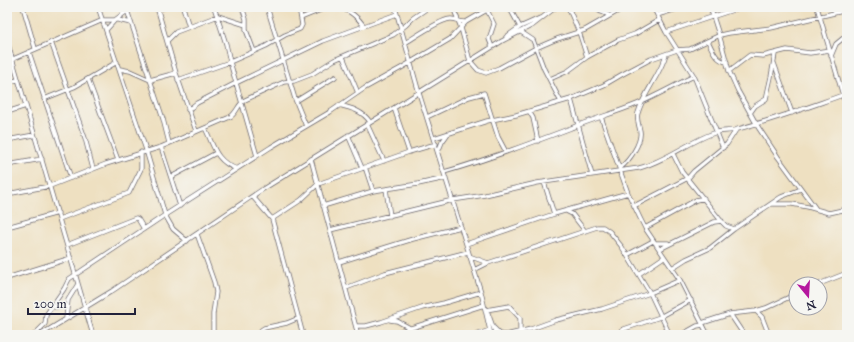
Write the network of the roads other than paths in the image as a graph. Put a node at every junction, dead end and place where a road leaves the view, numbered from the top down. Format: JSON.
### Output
{"nodes":[{"id":1,"x":24,"y":7,"type":"edge"},
{"id":2,"x":98,"y":7,"type":"edge"},
{"id":3,"x":166,"y":7,"type":"edge"},
{"id":4,"x":183,"y":7,"type":"edge"},
{"id":5,"x":211,"y":7,"type":"edge"},
{"id":6,"x":242,"y":7,"type":"edge"},
{"id":7,"x":267,"y":7,"type":"edge"},
{"id":8,"x":328,"y":7,"type":"edge"},
{"id":9,"x":339,"y":7,"type":"edge"},
{"id":10,"x":395,"y":7,"type":"edge"},
{"id":11,"x":429,"y":7,"type":"edge"},
{"id":12,"x":453,"y":7,"type":"edge"},
{"id":13,"x":492,"y":7,"type":"edge"},
{"id":14,"x":509,"y":7,"type":"edge"},
{"id":15,"x":556,"y":7,"type":"edge"},
{"id":16,"x":568,"y":7,"type":"edge"},
{"id":17,"x":597,"y":7,"type":"edge"},
{"id":18,"x":625,"y":7,"type":"edge"},
{"id":19,"x":653,"y":7,"type":"edge"},
{"id":20,"x":683,"y":7,"type":"edge"},
{"id":21,"x":710,"y":7,"type":"edge"},
{"id":22,"x":741,"y":7,"type":"edge"},
{"id":23,"x":817,"y":7,"type":"edge"},
{"id":24,"x":837,"y":7,"type":"edge"},
{"id":25,"x":157,"y":8,"type":"edge"},
{"id":26,"x":215,"y":8,"type":"edge"},
{"id":27,"x":126,"y":9,"type":"edge"},
{"id":28,"x":299,"y":9,"type":"edge"},
{"id":29,"x":487,"y":10,"type":"junction"},
{"id":30,"x":847,"y":10,"type":"edge"},
{"id":31,"x":837,"y":13,"type":"junction"},
{"id":32,"x":311,"y":14,"type":"junction"},
{"id":33,"x":397,"y":14,"type":"junction"},
{"id":34,"x":609,"y":15,"type":"junction"},
{"id":35,"x":657,"y":15,"type":"junction"},
{"id":36,"x":218,"y":16,"type":"junction"},
{"id":37,"x":713,"y":16,"type":"junction"},
{"id":38,"x":820,"y":16,"type":"junction"},
{"id":39,"x":302,"y":18,"type":"junction"},
{"id":40,"x":543,"y":18,"type":"junction"},
{"id":41,"x":103,"y":20,"type":"junction"},
{"id":42,"x":116,"y":20,"type":"junction"},
{"id":43,"x":659,"y":20,"type":"junction"},
{"id":44,"x":458,"y":21,"type":"junction"},
{"id":45,"x":466,"y":22,"type":"junction"},
{"id":46,"x":131,"y":23,"type":"junction"},
{"id":47,"x":246,"y":25,"type":"junction"},
{"id":48,"x":364,"y":26,"type":"junction"},
{"id":49,"x":189,"y":27,"type":"junction"},
{"id":50,"x":520,"y":27,"type":"junction"},
{"id":51,"x":461,"y":28,"type":"junction"},
{"id":52,"x":401,"y":29,"type":"junction"},
{"id":53,"x":106,"y":30,"type":"junction"},
{"id":54,"x":521,"y":32,"type":"junction"},
{"id":55,"x":579,"y":32,"type":"junction"},
{"id":56,"x":666,"y":32,"type":"junction"},
{"id":57,"x":720,"y":35,"type":"junction"},
{"id":58,"x":847,"y":35,"type":"edge"},
{"id":59,"x":277,"y":39,"type":"junction"},
{"id":60,"x":7,"y":41,"type":"edge"},
{"id":61,"x":167,"y":41,"type":"junction"},
{"id":62,"x":502,"y":41,"type":"junction"},
{"id":63,"x":708,"y":41,"type":"junction"},
{"id":64,"x":51,"y":42,"type":"junction"},
{"id":65,"x":405,"y":43,"type":"junction"},
{"id":66,"x":492,"y":47,"type":"junction"},
{"id":67,"x":35,"y":48,"type":"junction"},
{"id":68,"x":536,"y":48,"type":"junction"},
{"id":69,"x":677,"y":50,"type":"junction"},
{"id":70,"x":830,"y":50,"type":"junction"},
{"id":71,"x":254,"y":51,"type":"junction"},
{"id":72,"x":29,"y":52,"type":"junction"},
{"id":73,"x":666,"y":54,"type":"junction"},
{"id":74,"x":774,"y":54,"type":"junction"},
{"id":75,"x":831,"y":56,"type":"junction"},
{"id":76,"x":10,"y":57,"type":"edge"},
{"id":77,"x":343,"y":57,"type":"junction"},
{"id":78,"x":587,"y":57,"type":"junction"},
{"id":79,"x":284,"y":60,"type":"junction"},
{"id":80,"x":774,"y":61,"type":"junction"},
{"id":81,"x":117,"y":62,"type":"junction"},
{"id":82,"x":230,"y":62,"type":"junction"},
{"id":83,"x":470,"y":62,"type":"junction"},
{"id":84,"x":727,"y":62,"type":"junction"},
{"id":85,"x":411,"y":63,"type":"junction"},
{"id":86,"x":120,"y":69,"type":"junction"},
{"id":87,"x":729,"y":71,"type":"junction"},
{"id":88,"x":176,"y":73,"type":"junction"},
{"id":89,"x":694,"y":76,"type":"junction"},
{"id":90,"x":335,"y":77,"type":"dead end"},
{"id":91,"x":88,"y":79,"type":"junction"},
{"id":92,"x":550,"y":79,"type":"junction"},
{"id":93,"x":18,"y":80,"type":"junction"},
{"id":94,"x":150,"y":80,"type":"junction"},
{"id":95,"x":178,"y":80,"type":"junction"},
{"id":96,"x":7,"y":82,"type":"edge"},
{"id":97,"x":290,"y":82,"type":"junction"},
{"id":98,"x":236,"y":83,"type":"junction"},
{"id":99,"x":67,"y":90,"type":"junction"},
{"id":100,"x":358,"y":93,"type":"junction"},
{"id":101,"x":419,"y":93,"type":"junction"},
{"id":102,"x":843,"y":95,"type":"junction"},
{"id":103,"x":44,"y":99,"type":"junction"},
{"id":104,"x":572,"y":99,"type":"junction"},
{"id":105,"x":296,"y":101,"type":"junction"},
{"id":106,"x":642,"y":101,"type":"junction"},
{"id":107,"x":242,"y":102,"type":"junction"},
{"id":108,"x":561,"y":102,"type":"junction"},
{"id":109,"x":339,"y":105,"type":"junction"},
{"id":110,"x":26,"y":106,"type":"junction"},
{"id":111,"x":847,"y":106,"type":"edge"},
{"id":112,"x":394,"y":108,"type":"junction"},
{"id":113,"x":188,"y":110,"type":"junction"},
{"id":114,"x":529,"y":111,"type":"junction"},
{"id":115,"x":7,"y":112,"type":"edge"},
{"id":116,"x":750,"y":113,"type":"junction"},
{"id":117,"x":792,"y":113,"type":"junction"},
{"id":118,"x":427,"y":117,"type":"junction"},
{"id":119,"x":602,"y":117,"type":"junction"},
{"id":120,"x":493,"y":120,"type":"junction"},
{"id":121,"x":368,"y":123,"type":"junction"},
{"id":122,"x":758,"y":124,"type":"junction"},
{"id":123,"x":577,"y":125,"type":"junction"},
{"id":124,"x":306,"y":126,"type":"junction"},
{"id":125,"x":205,"y":128,"type":"junction"},
{"id":126,"x":736,"y":130,"type":"junction"},
{"id":127,"x":196,"y":131,"type":"junction"},
{"id":128,"x":716,"y":132,"type":"junction"},
{"id":129,"x":448,"y":134,"type":"junction"},
{"id":130,"x":34,"y":135,"type":"junction"},
{"id":131,"x":348,"y":135,"type":"junction"},
{"id":132,"x":434,"y":138,"type":"junction"},
{"id":133,"x":7,"y":140,"type":"edge"},
{"id":134,"x":538,"y":141,"type":"junction"},
{"id":135,"x":169,"y":143,"type":"junction"},
{"id":136,"x":436,"y":144,"type":"junction"},
{"id":137,"x":161,"y":147,"type":"junction"},
{"id":138,"x":723,"y":148,"type":"junction"},
{"id":139,"x":146,"y":150,"type":"junction"},
{"id":140,"x":141,"y":152,"type":"junction"},
{"id":141,"x":409,"y":152,"type":"junction"},
{"id":142,"x":438,"y":152,"type":"junction"},
{"id":143,"x":506,"y":152,"type":"junction"},
{"id":144,"x":216,"y":153,"type":"junction"},
{"id":145,"x":673,"y":154,"type":"junction"},
{"id":146,"x":257,"y":156,"type":"junction"},
{"id":147,"x":42,"y":159,"type":"junction"},
{"id":148,"x":311,"y":159,"type":"junction"},
{"id":149,"x":118,"y":160,"type":"junction"},
{"id":150,"x":384,"y":161,"type":"junction"},
{"id":151,"x":7,"y":165,"type":"edge"},
{"id":152,"x":364,"y":167,"type":"junction"},
{"id":153,"x":93,"y":169,"type":"junction"},
{"id":154,"x":237,"y":169,"type":"junction"},
{"id":155,"x":620,"y":169,"type":"junction"},
{"id":156,"x":444,"y":172,"type":"junction"},
{"id":157,"x":592,"y":175,"type":"junction"},
{"id":158,"x":171,"y":177,"type":"junction"},
{"id":159,"x":71,"y":178,"type":"junction"},
{"id":160,"x":446,"y":178,"type":"junction"},
{"id":161,"x":688,"y":178,"type":"junction"},
{"id":162,"x":544,"y":182,"type":"junction"},
{"id":163,"x":318,"y":184,"type":"junction"},
{"id":164,"x":50,"y":186,"type":"junction"},
{"id":165,"x":386,"y":189,"type":"junction"},
{"id":166,"x":799,"y":190,"type":"junction"},
{"id":167,"x":373,"y":191,"type":"junction"},
{"id":168,"x":699,"y":192,"type":"junction"},
{"id":169,"x":628,"y":193,"type":"junction"},
{"id":170,"x":7,"y":194,"type":"edge"},
{"id":171,"x":253,"y":197,"type":"junction"},
{"id":172,"x":704,"y":198,"type":"junction"},
{"id":173,"x":453,"y":200,"type":"junction"},
{"id":174,"x":696,"y":200,"type":"junction"},
{"id":175,"x":771,"y":204,"type":"junction"},
{"id":176,"x":180,"y":206,"type":"junction"},
{"id":177,"x":324,"y":206,"type":"junction"},
{"id":178,"x":634,"y":206,"type":"junction"},
{"id":179,"x":816,"y":209,"type":"junction"},
{"id":180,"x":847,"y":209,"type":"edge"},
{"id":181,"x":566,"y":211,"type":"junction"},
{"id":182,"x":58,"y":213,"type":"junction"},
{"id":183,"x":554,"y":214,"type":"junction"},
{"id":184,"x":165,"y":215,"type":"junction"},
{"id":185,"x":390,"y":216,"type":"junction"},
{"id":186,"x":59,"y":219,"type":"junction"},
{"id":187,"x":272,"y":220,"type":"junction"},
{"id":188,"x":722,"y":222,"type":"junction"},
{"id":189,"x":7,"y":227,"type":"edge"},
{"id":190,"x":461,"y":227,"type":"junction"},
{"id":191,"x":645,"y":228,"type":"junction"},
{"id":192,"x":144,"y":229,"type":"junction"},
{"id":193,"x":734,"y":229,"type":"junction"},
{"id":194,"x":330,"y":230,"type":"junction"},
{"id":195,"x":586,"y":232,"type":"junction"},
{"id":196,"x":197,"y":234,"type":"junction"},
{"id":197,"x":187,"y":241,"type":"junction"},
{"id":198,"x":654,"y":242,"type":"junction"},
{"id":199,"x":670,"y":243,"type":"junction"},
{"id":200,"x":466,"y":244,"type":"junction"},
{"id":201,"x":67,"y":245,"type":"junction"},
{"id":202,"x":660,"y":249,"type":"junction"},
{"id":203,"x":469,"y":254,"type":"junction"},
{"id":204,"x":627,"y":255,"type":"junction"},
{"id":205,"x":664,"y":257,"type":"junction"},
{"id":206,"x":70,"y":258,"type":"junction"},
{"id":207,"x":339,"y":262,"type":"junction"},
{"id":208,"x":488,"y":263,"type":"junction"},
{"id":209,"x":672,"y":268,"type":"junction"},
{"id":210,"x":474,"y":270,"type":"junction"},
{"id":211,"x":847,"y":273,"type":"edge"},
{"id":212,"x":639,"y":274,"type":"junction"},
{"id":213,"x":75,"y":275,"type":"junction"},
{"id":214,"x":7,"y":278,"type":"edge"},
{"id":215,"x":680,"y":280,"type":"junction"},
{"id":216,"x":828,"y":280,"type":"edge"},
{"id":217,"x":78,"y":284,"type":"junction"},
{"id":218,"x":346,"y":288,"type":"junction"},
{"id":219,"x":480,"y":292,"type":"junction"},
{"id":220,"x":650,"y":293,"type":"junction"},
{"id":221,"x":788,"y":298,"type":"edge"},
{"id":222,"x":691,"y":300,"type":"junction"},
{"id":223,"x":67,"y":306,"type":"junction"},
{"id":224,"x":53,"y":307,"type":"junction"},
{"id":225,"x":84,"y":307,"type":"junction"},
{"id":226,"x":485,"y":307,"type":"junction"},
{"id":227,"x":756,"y":311,"type":"junction"},
{"id":228,"x":730,"y":314,"type":"junction"},
{"id":229,"x":660,"y":317,"type":"junction"},
{"id":230,"x":66,"y":318,"type":"junction"},
{"id":231,"x":299,"y":318,"type":"junction"},
{"id":232,"x":389,"y":320,"type":"junction"},
{"id":233,"x":703,"y":324,"type":"junction"},
{"id":234,"x":356,"y":326,"type":"junction"},
{"id":235,"x":410,"y":328,"type":"junction"},
{"id":236,"x":494,"y":328,"type":"junction"},
{"id":237,"x":490,"y":330,"type":"junction"},
{"id":238,"x":520,"y":332,"type":"junction"},
{"id":239,"x":401,"y":333,"type":"edge"},
{"id":240,"x":34,"y":335,"type":"edge"},
{"id":241,"x":40,"y":335,"type":"edge"},
{"id":242,"x":93,"y":335,"type":"edge"},
{"id":243,"x":213,"y":335,"type":"edge"},
{"id":244,"x":261,"y":335,"type":"edge"},
{"id":245,"x":303,"y":335,"type":"edge"},
{"id":246,"x":358,"y":335,"type":"edge"},
{"id":247,"x":389,"y":335,"type":"edge"},
{"id":248,"x":476,"y":335,"type":"edge"},
{"id":249,"x":491,"y":335,"type":"edge"},
{"id":250,"x":496,"y":335,"type":"edge"},
{"id":251,"x":506,"y":335,"type":"edge"},
{"id":252,"x":617,"y":335,"type":"edge"},
{"id":253,"x":670,"y":335,"type":"edge"},
{"id":254,"x":681,"y":335,"type":"edge"},
{"id":255,"x":708,"y":335,"type":"edge"},
{"id":256,"x":744,"y":335,"type":"edge"},
{"id":257,"x":769,"y":335,"type":"edge"}],
"edges":[{"from":1,"to":67,"type":"street"},
{"from":2,"to":41,"type":"street"},
{"from":3,"to":25,"type":"street"},
{"from":4,"to":49,"type":"street"},
{"from":5,"to":26,"type":"street"},
{"from":6,"to":47,"type":"street"},
{"from":7,"to":59,"type":"street"},
{"from":8,"to":32,"type":"street"},
{"from":9,"to":48,"type":"street"},
{"from":10,"to":33,"type":"street"},
{"from":11,"to":52,"type":"street"},
{"from":12,"to":44,"type":"street"},
{"from":13,"to":29,"type":"street"},
{"from":14,"to":50,"type":"street"},
{"from":15,"to":40,"type":"street"},
{"from":16,"to":55,"type":"street"},
{"from":17,"to":34,"type":"street"},
{"from":18,"to":34,"type":"street"},
{"from":19,"to":35,"type":"street"},
{"from":20,"to":35,"type":"street"},
{"from":21,"to":37,"type":"street"},
{"from":22,"to":37,"type":"street"},
{"from":23,"to":38,"type":"street"},
{"from":24,"to":31,"type":"street"},
{"from":25,"to":61,"type":"street"},
{"from":26,"to":36,"type":"street"},
{"from":27,"to":42,"type":"street"},
{"from":27,"to":46,"type":"street"},
{"from":28,"to":32,"type":"street"},
{"from":28,"to":39,"type":"street"},
{"from":29,"to":45,"type":"street"},
{"from":29,"to":66,"type":"street"},
{"from":30,"to":31,"type":"street"},
{"from":31,"to":38,"type":"street"},
{"from":32,"to":39,"type":"street"},
{"from":33,"to":48,"type":"street"},
{"from":33,"to":52,"type":"street"},
{"from":34,"to":55,"type":"street"},
{"from":35,"to":43,"type":"street"},
{"from":36,"to":47,"type":"street"},
{"from":36,"to":49,"type":"street"},
{"from":36,"to":82,"type":"street"},
{"from":37,"to":56,"type":"street"},
{"from":37,"to":57,"type":"street"},
{"from":38,"to":57,"type":"street"},
{"from":38,"to":70,"type":"street"},
{"from":39,"to":59,"type":"street"},
{"from":40,"to":50,"type":"street"},
{"from":40,"to":54,"type":"street"},
{"from":41,"to":42,"type":"street"},
{"from":41,"to":53,"type":"street"},
{"from":41,"to":64,"type":"street"},
{"from":42,"to":46,"type":"street"},
{"from":42,"to":53,"type":"street"},
{"from":43,"to":56,"type":"street"},
{"from":43,"to":78,"type":"street"},
{"from":44,"to":45,"type":"street"},
{"from":44,"to":51,"type":"street"},
{"from":44,"to":65,"type":"street"},
{"from":45,"to":51,"type":"street"},
{"from":46,"to":94,"type":"street"},
{"from":47,"to":71,"type":"street"},
{"from":48,"to":79,"type":"street"},
{"from":49,"to":61,"type":"street"},
{"from":50,"to":62,"type":"street"},
{"from":51,"to":83,"type":"street"},
{"from":51,"to":85,"type":"street"},
{"from":52,"to":65,"type":"street"},
{"from":52,"to":77,"type":"street"},
{"from":53,"to":81,"type":"street"},
{"from":54,"to":62,"type":"street"},
{"from":54,"to":68,"type":"street"},
{"from":55,"to":68,"type":"street"},
{"from":55,"to":78,"type":"street"},
{"from":56,"to":69,"type":"street"},
{"from":57,"to":63,"type":"street"},
{"from":57,"to":84,"type":"street"},
{"from":58,"to":75,"type":"street"},
{"from":59,"to":71,"type":"street"},
{"from":59,"to":79,"type":"street"},
{"from":60,"to":76,"type":"street"},
{"from":61,"to":88,"type":"street"},
{"from":62,"to":66,"type":"street"},
{"from":63,"to":69,"type":"street"},
{"from":63,"to":84,"type":"street"},
{"from":64,"to":67,"type":"street"},
{"from":64,"to":99,"type":"street"},
{"from":65,"to":85,"type":"street"},
{"from":66,"to":83,"type":"street"},
{"from":67,"to":72,"type":"street"},
{"from":68,"to":83,"type":"street"},
{"from":68,"to":92,"type":"street"},
{"from":69,"to":73,"type":"street"},
{"from":69,"to":89,"type":"street"},
{"from":70,"to":74,"type":"street"},
{"from":70,"to":75,"type":"street"},
{"from":71,"to":82,"type":"street"},
{"from":72,"to":76,"type":"street"},
{"from":72,"to":103,"type":"street"},
{"from":73,"to":104,"type":"street"},
{"from":73,"to":106,"type":"street"},
{"from":74,"to":80,"type":"street"},
{"from":74,"to":87,"type":"street"},
{"from":75,"to":102,"type":"street"},
{"from":76,"to":93,"type":"street"},
{"from":77,"to":97,"type":"street"},
{"from":77,"to":100,"type":"street"},
{"from":78,"to":92,"type":"street"},
{"from":79,"to":97,"type":"street"},
{"from":79,"to":98,"type":"street"},
{"from":80,"to":116,"type":"street"},
{"from":80,"to":117,"type":"street"},
{"from":81,"to":86,"type":"street"},
{"from":81,"to":91,"type":"street"},
{"from":82,"to":95,"type":"street"},
{"from":82,"to":98,"type":"street"},
{"from":83,"to":101,"type":"street"},
{"from":84,"to":87,"type":"street"},
{"from":85,"to":100,"type":"street"},
{"from":85,"to":101,"type":"street"},
{"from":86,"to":94,"type":"street"},
{"from":86,"to":139,"type":"street"},
{"from":87,"to":116,"type":"street"},
{"from":88,"to":94,"type":"street"},
{"from":88,"to":95,"type":"street"},
{"from":89,"to":106,"type":"street"},
{"from":89,"to":128,"type":"street"},
{"from":90,"to":105,"type":"street"},
{"from":91,"to":99,"type":"street"},
{"from":91,"to":149,"type":"street"},
{"from":92,"to":108,"type":"street"},
{"from":93,"to":96,"type":"street"},
{"from":93,"to":110,"type":"street"},
{"from":94,"to":135,"type":"street"},
{"from":95,"to":113,"type":"street"},
{"from":97,"to":105,"type":"street"},
{"from":97,"to":107,"type":"street"},
{"from":98,"to":107,"type":"street"},
{"from":98,"to":113,"type":"street"},
{"from":99,"to":103,"type":"street"},
{"from":99,"to":153,"type":"street"},
{"from":100,"to":109,"type":"street"},
{"from":101,"to":112,"type":"street"},
{"from":101,"to":118,"type":"street"},
{"from":102,"to":111,"type":"street"},
{"from":102,"to":117,"type":"street"},
{"from":103,"to":159,"type":"street"},
{"from":104,"to":108,"type":"street"},
{"from":104,"to":123,"type":"street"},
{"from":105,"to":124,"type":"street"},
{"from":106,"to":119,"type":"street"},
{"from":106,"to":155,"type":"street"},
{"from":107,"to":125,"type":"street"},
{"from":107,"to":146,"type":"street"},
{"from":108,"to":114,"type":"street"},
{"from":109,"to":121,"type":"street"},
{"from":109,"to":124,"type":"street"},
{"from":110,"to":115,"type":"street"},
{"from":110,"to":130,"type":"street"},
{"from":112,"to":121,"type":"street"},
{"from":112,"to":141,"type":"street"},
{"from":113,"to":127,"type":"street"},
{"from":114,"to":120,"type":"street"},
{"from":114,"to":134,"type":"street"},
{"from":116,"to":122,"type":"street"},
{"from":117,"to":122,"type":"street"},
{"from":118,"to":120,"type":"street"},
{"from":118,"to":132,"type":"street"},
{"from":119,"to":123,"type":"street"},
{"from":119,"to":155,"type":"street"},
{"from":120,"to":129,"type":"street"},
{"from":120,"to":143,"type":"street"},
{"from":121,"to":131,"type":"street"},
{"from":121,"to":150,"type":"street"},
{"from":122,"to":126,"type":"street"},
{"from":122,"to":166,"type":"street"},
{"from":123,"to":134,"type":"street"},
{"from":123,"to":157,"type":"street"},
{"from":124,"to":146,"type":"street"},
{"from":125,"to":127,"type":"street"},
{"from":125,"to":144,"type":"street"},
{"from":126,"to":128,"type":"street"},
{"from":126,"to":138,"type":"street"},
{"from":127,"to":135,"type":"street"},
{"from":128,"to":138,"type":"street"},
{"from":128,"to":145,"type":"street"},
{"from":129,"to":132,"type":"street"},
{"from":129,"to":142,"type":"street"},
{"from":130,"to":133,"type":"street"},
{"from":130,"to":147,"type":"street"},
{"from":131,"to":148,"type":"street"},
{"from":131,"to":152,"type":"street"},
{"from":132,"to":136,"type":"street"},
{"from":134,"to":143,"type":"street"},
{"from":135,"to":137,"type":"street"},
{"from":136,"to":141,"type":"street"},
{"from":136,"to":142,"type":"street"},
{"from":137,"to":139,"type":"street"},
{"from":137,"to":158,"type":"street"},
{"from":138,"to":161,"type":"street"},
{"from":139,"to":140,"type":"street"},
{"from":139,"to":184,"type":"street"},
{"from":140,"to":149,"type":"street"},
{"from":140,"to":186,"type":"street"},
{"from":141,"to":150,"type":"street"},
{"from":142,"to":156,"type":"street"},
{"from":143,"to":156,"type":"street"},
{"from":144,"to":154,"type":"street"},
{"from":144,"to":158,"type":"street"},
{"from":145,"to":155,"type":"street"},
{"from":145,"to":161,"type":"street"},
{"from":146,"to":154,"type":"street"},
{"from":147,"to":151,"type":"street"},
{"from":147,"to":164,"type":"street"},
{"from":148,"to":163,"type":"street"},
{"from":148,"to":171,"type":"street"},
{"from":149,"to":153,"type":"street"},
{"from":150,"to":152,"type":"street"},
{"from":152,"to":163,"type":"street"},
{"from":152,"to":167,"type":"street"},
{"from":153,"to":159,"type":"street"},
{"from":154,"to":176,"type":"street"},
{"from":155,"to":157,"type":"street"},
{"from":155,"to":169,"type":"street"},
{"from":156,"to":160,"type":"street"},
{"from":157,"to":162,"type":"street"},
{"from":158,"to":176,"type":"street"},
{"from":159,"to":164,"type":"street"},
{"from":160,"to":165,"type":"street"},
{"from":160,"to":173,"type":"street"},
{"from":161,"to":168,"type":"street"},
{"from":161,"to":178,"type":"street"},
{"from":162,"to":173,"type":"street"},
{"from":162,"to":183,"type":"street"},
{"from":163,"to":177,"type":"street"},
{"from":163,"to":187,"type":"street"},
{"from":164,"to":170,"type":"street"},
{"from":164,"to":182,"type":"street"},
{"from":165,"to":167,"type":"street"},
{"from":165,"to":185,"type":"street"},
{"from":166,"to":175,"type":"street"},
{"from":166,"to":179,"type":"street"},
{"from":167,"to":177,"type":"street"},
{"from":168,"to":172,"type":"street"},
{"from":168,"to":174,"type":"street"},
{"from":169,"to":178,"type":"street"},
{"from":169,"to":181,"type":"street"},
{"from":171,"to":187,"type":"street"},
{"from":171,"to":196,"type":"street"},
{"from":172,"to":174,"type":"street"},
{"from":172,"to":188,"type":"street"},
{"from":173,"to":185,"type":"street"},
{"from":173,"to":190,"type":"street"},
{"from":174,"to":191,"type":"street"},
{"from":175,"to":179,"type":"street"},
{"from":175,"to":193,"type":"street"},
{"from":176,"to":184,"type":"street"},
{"from":177,"to":194,"type":"street"},
{"from":178,"to":191,"type":"street"},
{"from":179,"to":180,"type":"street"},
{"from":181,"to":183,"type":"street"},
{"from":181,"to":195,"type":"street"},
{"from":182,"to":186,"type":"street"},
{"from":182,"to":189,"type":"street"},
{"from":183,"to":200,"type":"street"},
{"from":184,"to":192,"type":"street"},
{"from":184,"to":197,"type":"street"},
{"from":185,"to":194,"type":"street"},
{"from":186,"to":201,"type":"street"},
{"from":187,"to":231,"type":"street"},
{"from":188,"to":193,"type":"street"},
{"from":188,"to":199,"type":"street"},
{"from":190,"to":200,"type":"street"},
{"from":190,"to":207,"type":"street"},
{"from":191,"to":198,"type":"street"},
{"from":192,"to":201,"type":"street"},
{"from":192,"to":213,"type":"street"},
{"from":193,"to":209,"type":"street"},
{"from":194,"to":207,"type":"street"},
{"from":195,"to":204,"type":"street"},
{"from":195,"to":208,"type":"street"},
{"from":196,"to":197,"type":"street"},
{"from":196,"to":243,"type":"street"},
{"from":197,"to":225,"type":"street"},
{"from":198,"to":199,"type":"street"},
{"from":198,"to":202,"type":"street"},
{"from":198,"to":204,"type":"street"},
{"from":199,"to":202,"type":"street"},
{"from":200,"to":203,"type":"street"},
{"from":201,"to":206,"type":"street"},
{"from":202,"to":205,"type":"street"},
{"from":203,"to":208,"type":"street"},
{"from":203,"to":210,"type":"street"},
{"from":203,"to":218,"type":"street"},
{"from":204,"to":212,"type":"street"},
{"from":205,"to":209,"type":"street"},
{"from":205,"to":212,"type":"street"},
{"from":206,"to":213,"type":"street"},
{"from":206,"to":214,"type":"street"},
{"from":207,"to":218,"type":"street"},
{"from":208,"to":210,"type":"street"},
{"from":209,"to":215,"type":"street"},
{"from":210,"to":219,"type":"street"},
{"from":211,"to":216,"type":"street"},
{"from":212,"to":220,"type":"street"},
{"from":213,"to":217,"type":"street"},
{"from":213,"to":224,"type":"street"},
{"from":215,"to":220,"type":"street"},
{"from":215,"to":222,"type":"street"},
{"from":217,"to":223,"type":"street"},
{"from":217,"to":225,"type":"street"},
{"from":218,"to":234,"type":"street"},
{"from":219,"to":226,"type":"street"},
{"from":219,"to":232,"type":"street"},
{"from":220,"to":229,"type":"street"},
{"from":220,"to":238,"type":"street"},
{"from":221,"to":227,"type":"street"},
{"from":222,"to":229,"type":"street"},
{"from":222,"to":233,"type":"street"},
{"from":223,"to":224,"type":"street"},
{"from":223,"to":230,"type":"street"},
{"from":224,"to":240,"type":"street"},
{"from":225,"to":230,"type":"street"},
{"from":225,"to":242,"type":"street"},
{"from":226,"to":235,"type":"street"},
{"from":226,"to":236,"type":"street"},
{"from":226,"to":237,"type":"street"},
{"from":226,"to":238,"type":"street"},
{"from":227,"to":228,"type":"street"},
{"from":227,"to":257,"type":"street"},
{"from":228,"to":233,"type":"street"},
{"from":228,"to":256,"type":"street"},
{"from":229,"to":252,"type":"street"},
{"from":229,"to":253,"type":"street"},
{"from":230,"to":241,"type":"street"},
{"from":231,"to":244,"type":"street"},
{"from":231,"to":245,"type":"street"},
{"from":232,"to":234,"type":"street"},
{"from":232,"to":235,"type":"street"},
{"from":233,"to":254,"type":"street"},
{"from":233,"to":255,"type":"street"},
{"from":234,"to":246,"type":"street"},
{"from":235,"to":239,"type":"street"},
{"from":236,"to":250,"type":"street"},
{"from":236,"to":251,"type":"street"},
{"from":237,"to":248,"type":"street"},
{"from":237,"to":249,"type":"street"},
{"from":238,"to":251,"type":"street"},
{"from":239,"to":247,"type":"street"}]}
